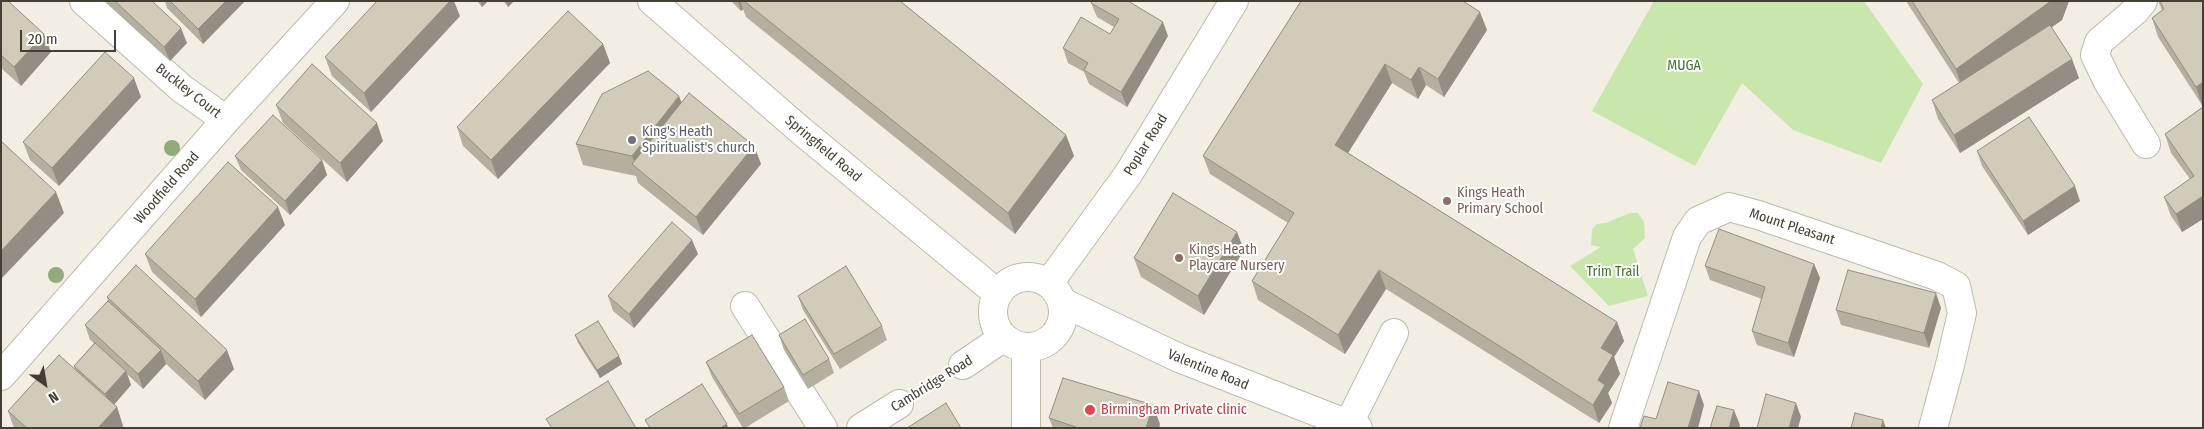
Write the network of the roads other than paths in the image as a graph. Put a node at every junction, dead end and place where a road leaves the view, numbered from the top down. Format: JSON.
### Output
{"nodes":[{"id":1,"x":84,"y":1,"type":"edge"},
{"id":2,"x":335,"y":1,"type":"edge"},
{"id":3,"x":652,"y":1,"type":"edge"},
{"id":4,"x":1234,"y":1,"type":"edge"},
{"id":5,"x":2143,"y":1,"type":"edge"},
{"id":6,"x":226,"y":120,"type":"junction"},
{"id":7,"x":2146,"y":144,"type":"dead end"},
{"id":8,"x":997,"y":293,"type":"junction"},
{"id":9,"x":1056,"y":293,"type":"junction"},
{"id":10,"x":745,"y":306,"type":"dead end"},
{"id":11,"x":1394,"y":332,"type":"dead end"},
{"id":12,"x":1015,"y":343,"type":"junction"},
{"id":13,"x":963,"y":365,"type":"road end"},
{"id":14,"x":1,"y":376,"type":"edge"},
{"id":15,"x":899,"y":404,"type":"road end"},
{"id":16,"x":1353,"y":426,"type":"edge"},
{"id":17,"x":823,"y":428,"type":"edge"},
{"id":18,"x":861,"y":428,"type":"edge"},
{"id":19,"x":1026,"y":428,"type":"edge"},
{"id":20,"x":1624,"y":428,"type":"edge"},
{"id":21,"x":1933,"y":428,"type":"edge"}],
"edges":[{"from":1,"to":6,"type":"street","name":"Buckley Court"},
{"from":2,"to":6,"type":"street","name":"Woodfield Road"},
{"from":3,"to":8,"type":"street","name":"Springfield Road"},
{"from":4,"to":9,"type":"street","name":"Poplar Road"},
{"from":5,"to":7,"type":"street"},
{"from":6,"to":14,"type":"street","name":"Woodfield Road"},
{"from":8,"to":9,"type":"street"},
{"from":8,"to":12,"type":"street"},
{"from":9,"to":12,"type":"street"},
{"from":9,"to":16,"type":"street","name":"Valentine Road"},
{"from":10,"to":17,"type":"street"},
{"from":11,"to":16,"type":"street"},
{"from":12,"to":13,"type":"street","name":"Cambridge Road"},
{"from":12,"to":19,"type":"street"},
{"from":15,"to":18,"type":"street","name":"Cambridge Road"},
{"from":20,"to":21,"type":"street","name":"Mount Pleasant"}]}
